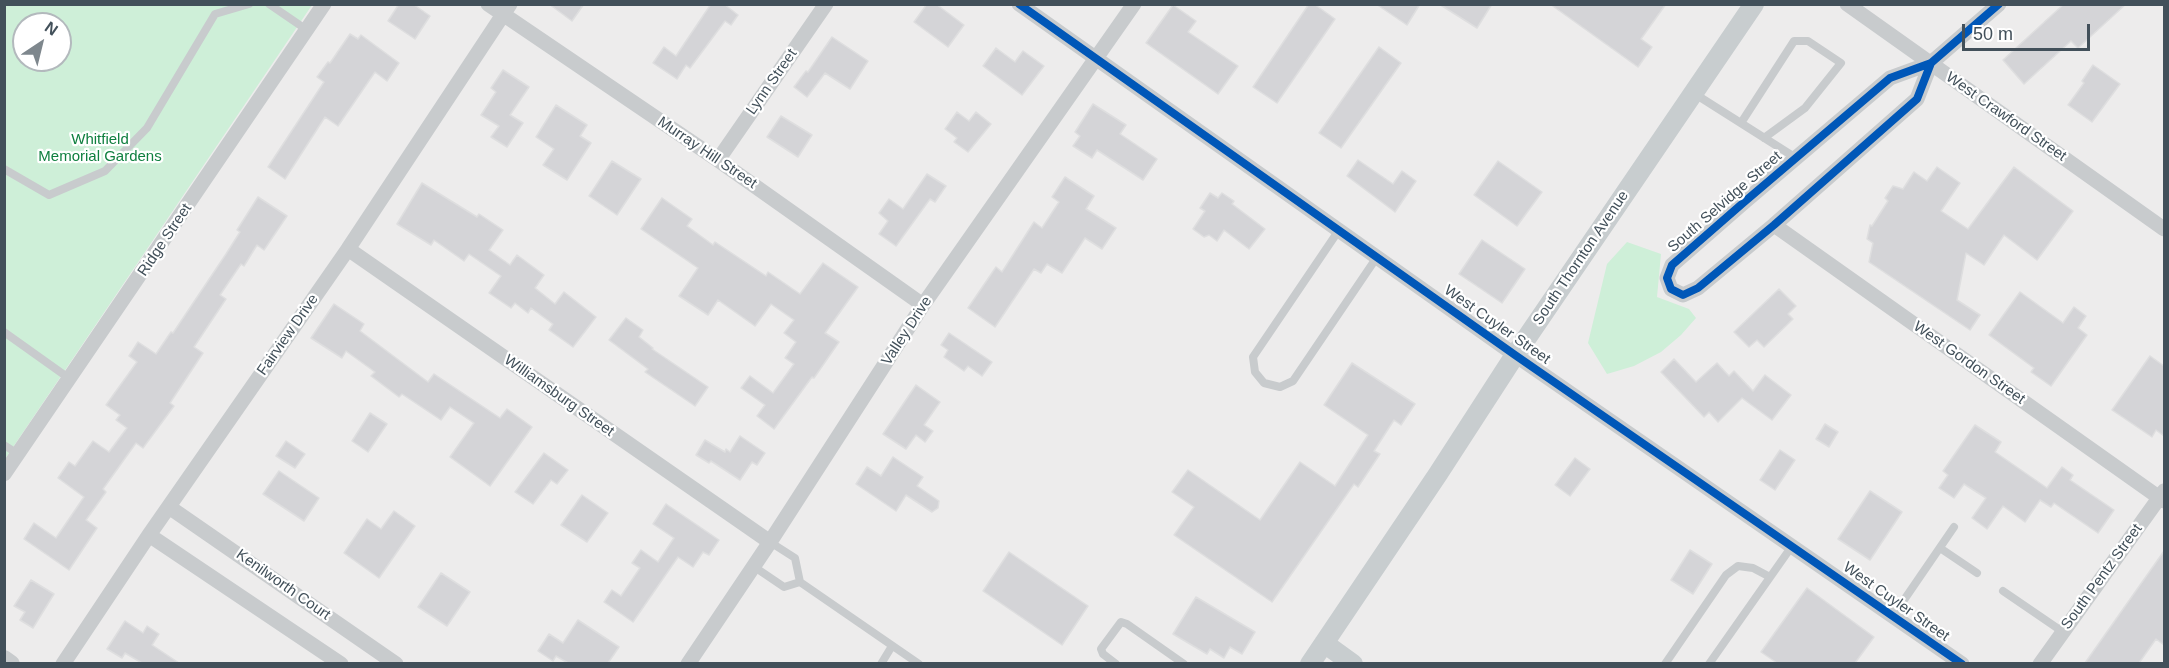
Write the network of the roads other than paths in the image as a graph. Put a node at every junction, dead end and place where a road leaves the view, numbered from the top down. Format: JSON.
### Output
{"nodes":[{"id":1,"x":249,"y":4,"type":"edge"},
{"id":2,"x":269,"y":4,"type":"edge"},
{"id":3,"x":324,"y":4,"type":"edge"},
{"id":4,"x":488,"y":4,"type":"edge"},
{"id":5,"x":826,"y":4,"type":"edge"},
{"id":6,"x":1019,"y":4,"type":"edge"},
{"id":7,"x":1134,"y":4,"type":"edge"},
{"id":8,"x":1754,"y":4,"type":"edge"},
{"id":9,"x":1847,"y":4,"type":"edge"},
{"id":10,"x":1999,"y":4,"type":"edge"},
{"id":11,"x":507,"y":10,"type":"edge"},
{"id":12,"x":307,"y":30,"type":"junction"},
{"id":13,"x":1097,"y":59,"type":"junction"},
{"id":14,"x":1931,"y":63,"type":"junction"},
{"id":15,"x":1693,"y":93,"type":"junction"},
{"id":16,"x":1741,"y":123,"type":"junction"},
{"id":17,"x":1764,"y":138,"type":"junction"},
{"id":18,"x":1796,"y":159,"type":"junction"},
{"id":19,"x":718,"y":160,"type":"junction"},
{"id":20,"x":4,"y":169,"type":"edge"},
{"id":21,"x":1774,"y":225,"type":"junction"},
{"id":22,"x":2164,"y":229,"type":"edge"},
{"id":23,"x":1339,"y":230,"type":"junction"},
{"id":24,"x":348,"y":249,"type":"junction"},
{"id":25,"x":1377,"y":257,"type":"junction"},
{"id":26,"x":923,"y":304,"type":"junction"},
{"id":27,"x":4,"y":332,"type":"edge"},
{"id":28,"x":1515,"y":355,"type":"junction"},
{"id":29,"x":70,"y":379,"type":"junction"},
{"id":30,"x":4,"y":445,"type":"edge"},
{"id":31,"x":18,"y":454,"type":"junction"},
{"id":32,"x":4,"y":474,"type":"edge"},
{"id":33,"x":2163,"y":496,"type":"edge"},
{"id":34,"x":169,"y":507,"type":"junction"},
{"id":35,"x":1954,"y":527,"type":"dead end"},
{"id":36,"x":149,"y":535,"type":"junction"},
{"id":37,"x":770,"y":542,"type":"junction"},
{"id":38,"x":1792,"y":546,"type":"junction"},
{"id":39,"x":1940,"y":548,"type":"junction"},
{"id":40,"x":753,"y":566,"type":"junction"},
{"id":41,"x":1977,"y":573,"type":"dead end"},
{"id":42,"x":1770,"y":577,"type":"junction"},
{"id":43,"x":800,"y":582,"type":"junction"},
{"id":44,"x":2002,"y":591,"type":"dead end"},
{"id":45,"x":1893,"y":616,"type":"junction"},
{"id":46,"x":2063,"y":632,"type":"junction"},
{"id":47,"x":1324,"y":643,"type":"junction"},
{"id":48,"x":892,"y":646,"type":"junction"},
{"id":49,"x":4,"y":659,"type":"edge"},
{"id":50,"x":10,"y":663,"type":"edge"},
{"id":51,"x":63,"y":663,"type":"edge"},
{"id":52,"x":340,"y":663,"type":"edge"},
{"id":53,"x":396,"y":663,"type":"edge"},
{"id":54,"x":688,"y":663,"type":"edge"},
{"id":55,"x":881,"y":663,"type":"edge"},
{"id":56,"x":919,"y":663,"type":"edge"},
{"id":57,"x":1116,"y":663,"type":"edge"},
{"id":58,"x":1184,"y":663,"type":"edge"},
{"id":59,"x":1310,"y":663,"type":"edge"},
{"id":60,"x":1353,"y":663,"type":"edge"},
{"id":61,"x":1665,"y":663,"type":"edge"},
{"id":62,"x":1709,"y":663,"type":"edge"},
{"id":63,"x":1962,"y":663,"type":"edge"},
{"id":64,"x":2040,"y":663,"type":"edge"}],
"edges":[{"from":1,"to":20,"type":"lane"},
{"from":2,"to":12,"type":"lane"},
{"from":3,"to":12,"type":"street","name":"Ridge Street"},
{"from":4,"to":11,"type":"street","name":"Murray Hill Street"},
{"from":5,"to":19,"type":"street","name":"Lynn Street"},
{"from":6,"to":13,"type":"street","name":"West Cuyler Street"},
{"from":7,"to":13,"type":"street","name":"Valley Drive"},
{"from":8,"to":15,"type":"main road","name":"South Thornton Avenue"},
{"from":9,"to":14,"type":"street","name":"West Crawford Street"},
{"from":10,"to":14,"type":"street"},
{"from":11,"to":19,"type":"street","name":"Murray Hill Street"},
{"from":11,"to":24,"type":"street","name":"Fairview Drive"},
{"from":12,"to":29,"type":"street","name":"Ridge Street"},
{"from":13,"to":23,"type":"street","name":"West Cuyler Street"},
{"from":13,"to":26,"type":"street","name":"Valley Drive"},
{"from":14,"to":18,"type":"street","name":"South Selvidge Street"},
{"from":14,"to":21,"type":"street","name":"South Selvidge Street"},
{"from":14,"to":22,"type":"street","name":"West Crawford Street"},
{"from":15,"to":16,"type":"lane"},
{"from":15,"to":28,"type":"main road","name":"South Thornton Avenue"},
{"from":16,"to":17,"type":"lane"},
{"from":16,"to":17,"type":"lane"},
{"from":17,"to":18,"type":"lane"},
{"from":18,"to":21,"type":"street","name":"South Selvidge Street"},
{"from":19,"to":26,"type":"street","name":"Murray Hill Street"},
{"from":21,"to":33,"type":"street","name":"West Gordon Street"},
{"from":23,"to":25,"type":"street","name":"West Cuyler Street"},
{"from":23,"to":25,"type":"lane"},
{"from":24,"to":34,"type":"street","name":"Fairview Drive"},
{"from":24,"to":37,"type":"street","name":"Williamsburg Street"},
{"from":25,"to":28,"type":"street","name":"West Cuyler Street"},
{"from":26,"to":37,"type":"street","name":"Valley Drive"},
{"from":27,"to":29,"type":"lane"},
{"from":28,"to":38,"type":"street","name":"West Cuyler Street"},
{"from":28,"to":47,"type":"main road","name":"South Thornton Avenue"},
{"from":29,"to":31,"type":"street","name":"Ridge Street"},
{"from":30,"to":31,"type":"lane"},
{"from":31,"to":32,"type":"street","name":"Ridge Street"},
{"from":33,"to":46,"type":"street","name":"South Pentz Street"},
{"from":34,"to":36,"type":"street","name":"Fairview Drive"},
{"from":34,"to":53,"type":"street","name":"Kenilworth Court"},
{"from":35,"to":39,"type":"lane"},
{"from":36,"to":51,"type":"street","name":"Fairview Drive"},
{"from":36,"to":52,"type":"street"},
{"from":37,"to":40,"type":"street","name":"Valley Drive"},
{"from":37,"to":43,"type":"lane"},
{"from":38,"to":42,"type":"lane"},
{"from":38,"to":45,"type":"street","name":"West Cuyler Street"},
{"from":39,"to":41,"type":"lane"},
{"from":39,"to":45,"type":"lane"},
{"from":40,"to":43,"type":"lane"},
{"from":40,"to":54,"type":"street","name":"Valley Drive"},
{"from":42,"to":61,"type":"lane"},
{"from":42,"to":62,"type":"lane"},
{"from":43,"to":48,"type":"lane"},
{"from":44,"to":46,"type":"lane"},
{"from":45,"to":63,"type":"street","name":"West Cuyler Street"},
{"from":46,"to":64,"type":"street","name":"South Pentz Street"},
{"from":47,"to":59,"type":"main road","name":"South Thornton Avenue"},
{"from":47,"to":60,"type":"main road"},
{"from":48,"to":55,"type":"lane"},
{"from":48,"to":56,"type":"lane"},
{"from":49,"to":50,"type":"street"},
{"from":57,"to":58,"type":"lane"}]}
